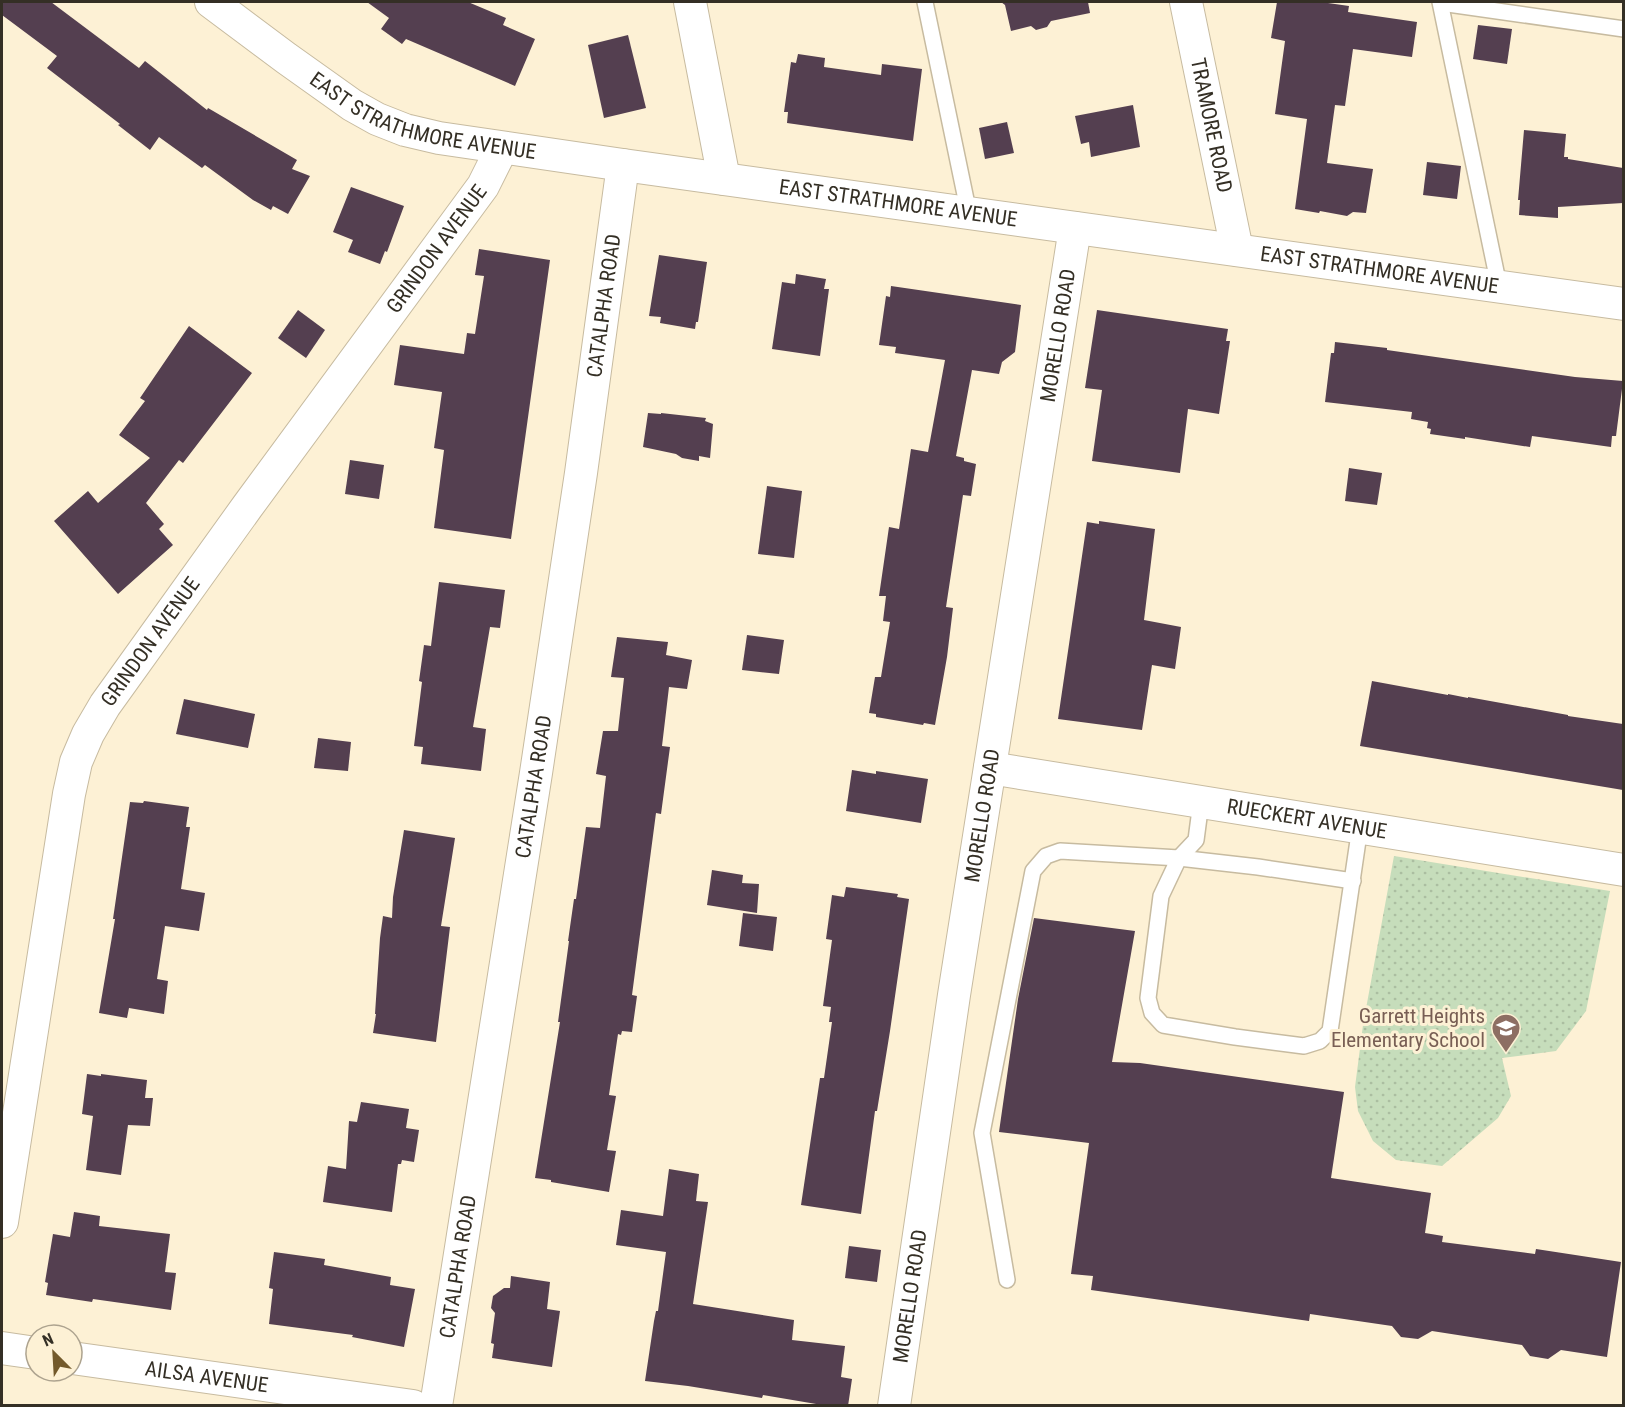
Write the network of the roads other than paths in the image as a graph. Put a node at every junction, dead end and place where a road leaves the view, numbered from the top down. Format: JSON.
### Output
{"nodes":[{"id":1,"x":211,"y":2,"type":"edge"},
{"id":2,"x":690,"y":2,"type":"edge"},
{"id":3,"x":925,"y":2,"type":"edge"},
{"id":4,"x":1186,"y":2,"type":"edge"},
{"id":5,"x":1440,"y":2,"type":"edge"},
{"id":6,"x":1623,"y":29,"type":"edge"},
{"id":7,"x":502,"y":148,"type":"junction"},
{"id":8,"x":623,"y":165,"type":"junction"},
{"id":9,"x":724,"y":179,"type":"junction"},
{"id":10,"x":969,"y":214,"type":"junction"},
{"id":11,"x":1075,"y":228,"type":"junction"},
{"id":12,"x":1237,"y":250,"type":"junction"},
{"id":13,"x":1499,"y":286,"type":"junction"},
{"id":14,"x":1623,"y":304,"type":"edge"},
{"id":15,"x":990,"y":768,"type":"junction"},
{"id":16,"x":1201,"y":802,"type":"junction"},
{"id":17,"x":1360,"y":828,"type":"junction"},
{"id":18,"x":1179,"y":858,"type":"junction"},
{"id":19,"x":1623,"y":870,"type":"edge"},
{"id":20,"x":1353,"y":880,"type":"junction"},
{"id":21,"x":2,"y":1222,"type":"edge"},
{"id":22,"x":1007,"y":1281,"type":"dead end"},
{"id":23,"x":2,"y":1348,"type":"edge"},
{"id":24,"x":24,"y":1351,"type":"edge"},
{"id":25,"x":84,"y":1360,"type":"edge"},
{"id":26,"x":413,"y":1406,"type":"edge"},
{"id":27,"x":436,"y":1406,"type":"edge"},
{"id":28,"x":894,"y":1406,"type":"edge"}],
"edges":[{"from":1,"to":7,"type":"street","name":"EAST STRATHMORE AVENUE"},
{"from":2,"to":9,"type":"street"},
{"from":3,"to":10,"type":"lane"},
{"from":4,"to":12,"type":"street","name":"TRAMORE ROAD"},
{"from":5,"to":6,"type":"lane"},
{"from":5,"to":13,"type":"lane"},
{"from":7,"to":8,"type":"street","name":"EAST STRATHMORE AVENUE"},
{"from":7,"to":21,"type":"street","name":"GRINDON AVENUE"},
{"from":8,"to":9,"type":"street","name":"EAST STRATHMORE AVENUE"},
{"from":8,"to":27,"type":"street","name":"CATALPHA ROAD"},
{"from":9,"to":10,"type":"street","name":"EAST STRATHMORE AVENUE"},
{"from":10,"to":11,"type":"street","name":"EAST STRATHMORE AVENUE"},
{"from":11,"to":12,"type":"street","name":"EAST STRATHMORE AVENUE"},
{"from":11,"to":15,"type":"street","name":"MORELLO ROAD"},
{"from":12,"to":13,"type":"street","name":"EAST STRATHMORE AVENUE"},
{"from":13,"to":14,"type":"street","name":"EAST STRATHMORE AVENUE"},
{"from":15,"to":16,"type":"street","name":"RUECKERT AVENUE"},
{"from":15,"to":28,"type":"street","name":"MORELLO ROAD"},
{"from":16,"to":17,"type":"street","name":"RUECKERT AVENUE"},
{"from":16,"to":18,"type":"lane"},
{"from":17,"to":19,"type":"street","name":"RUECKERT AVENUE"},
{"from":17,"to":20,"type":"lane"},
{"from":18,"to":20,"type":"lane"},
{"from":18,"to":20,"type":"lane"},
{"from":18,"to":22,"type":"lane"},
{"from":23,"to":24,"type":"street"},
{"from":25,"to":26,"type":"street","name":"AILSA AVENUE"}]}
